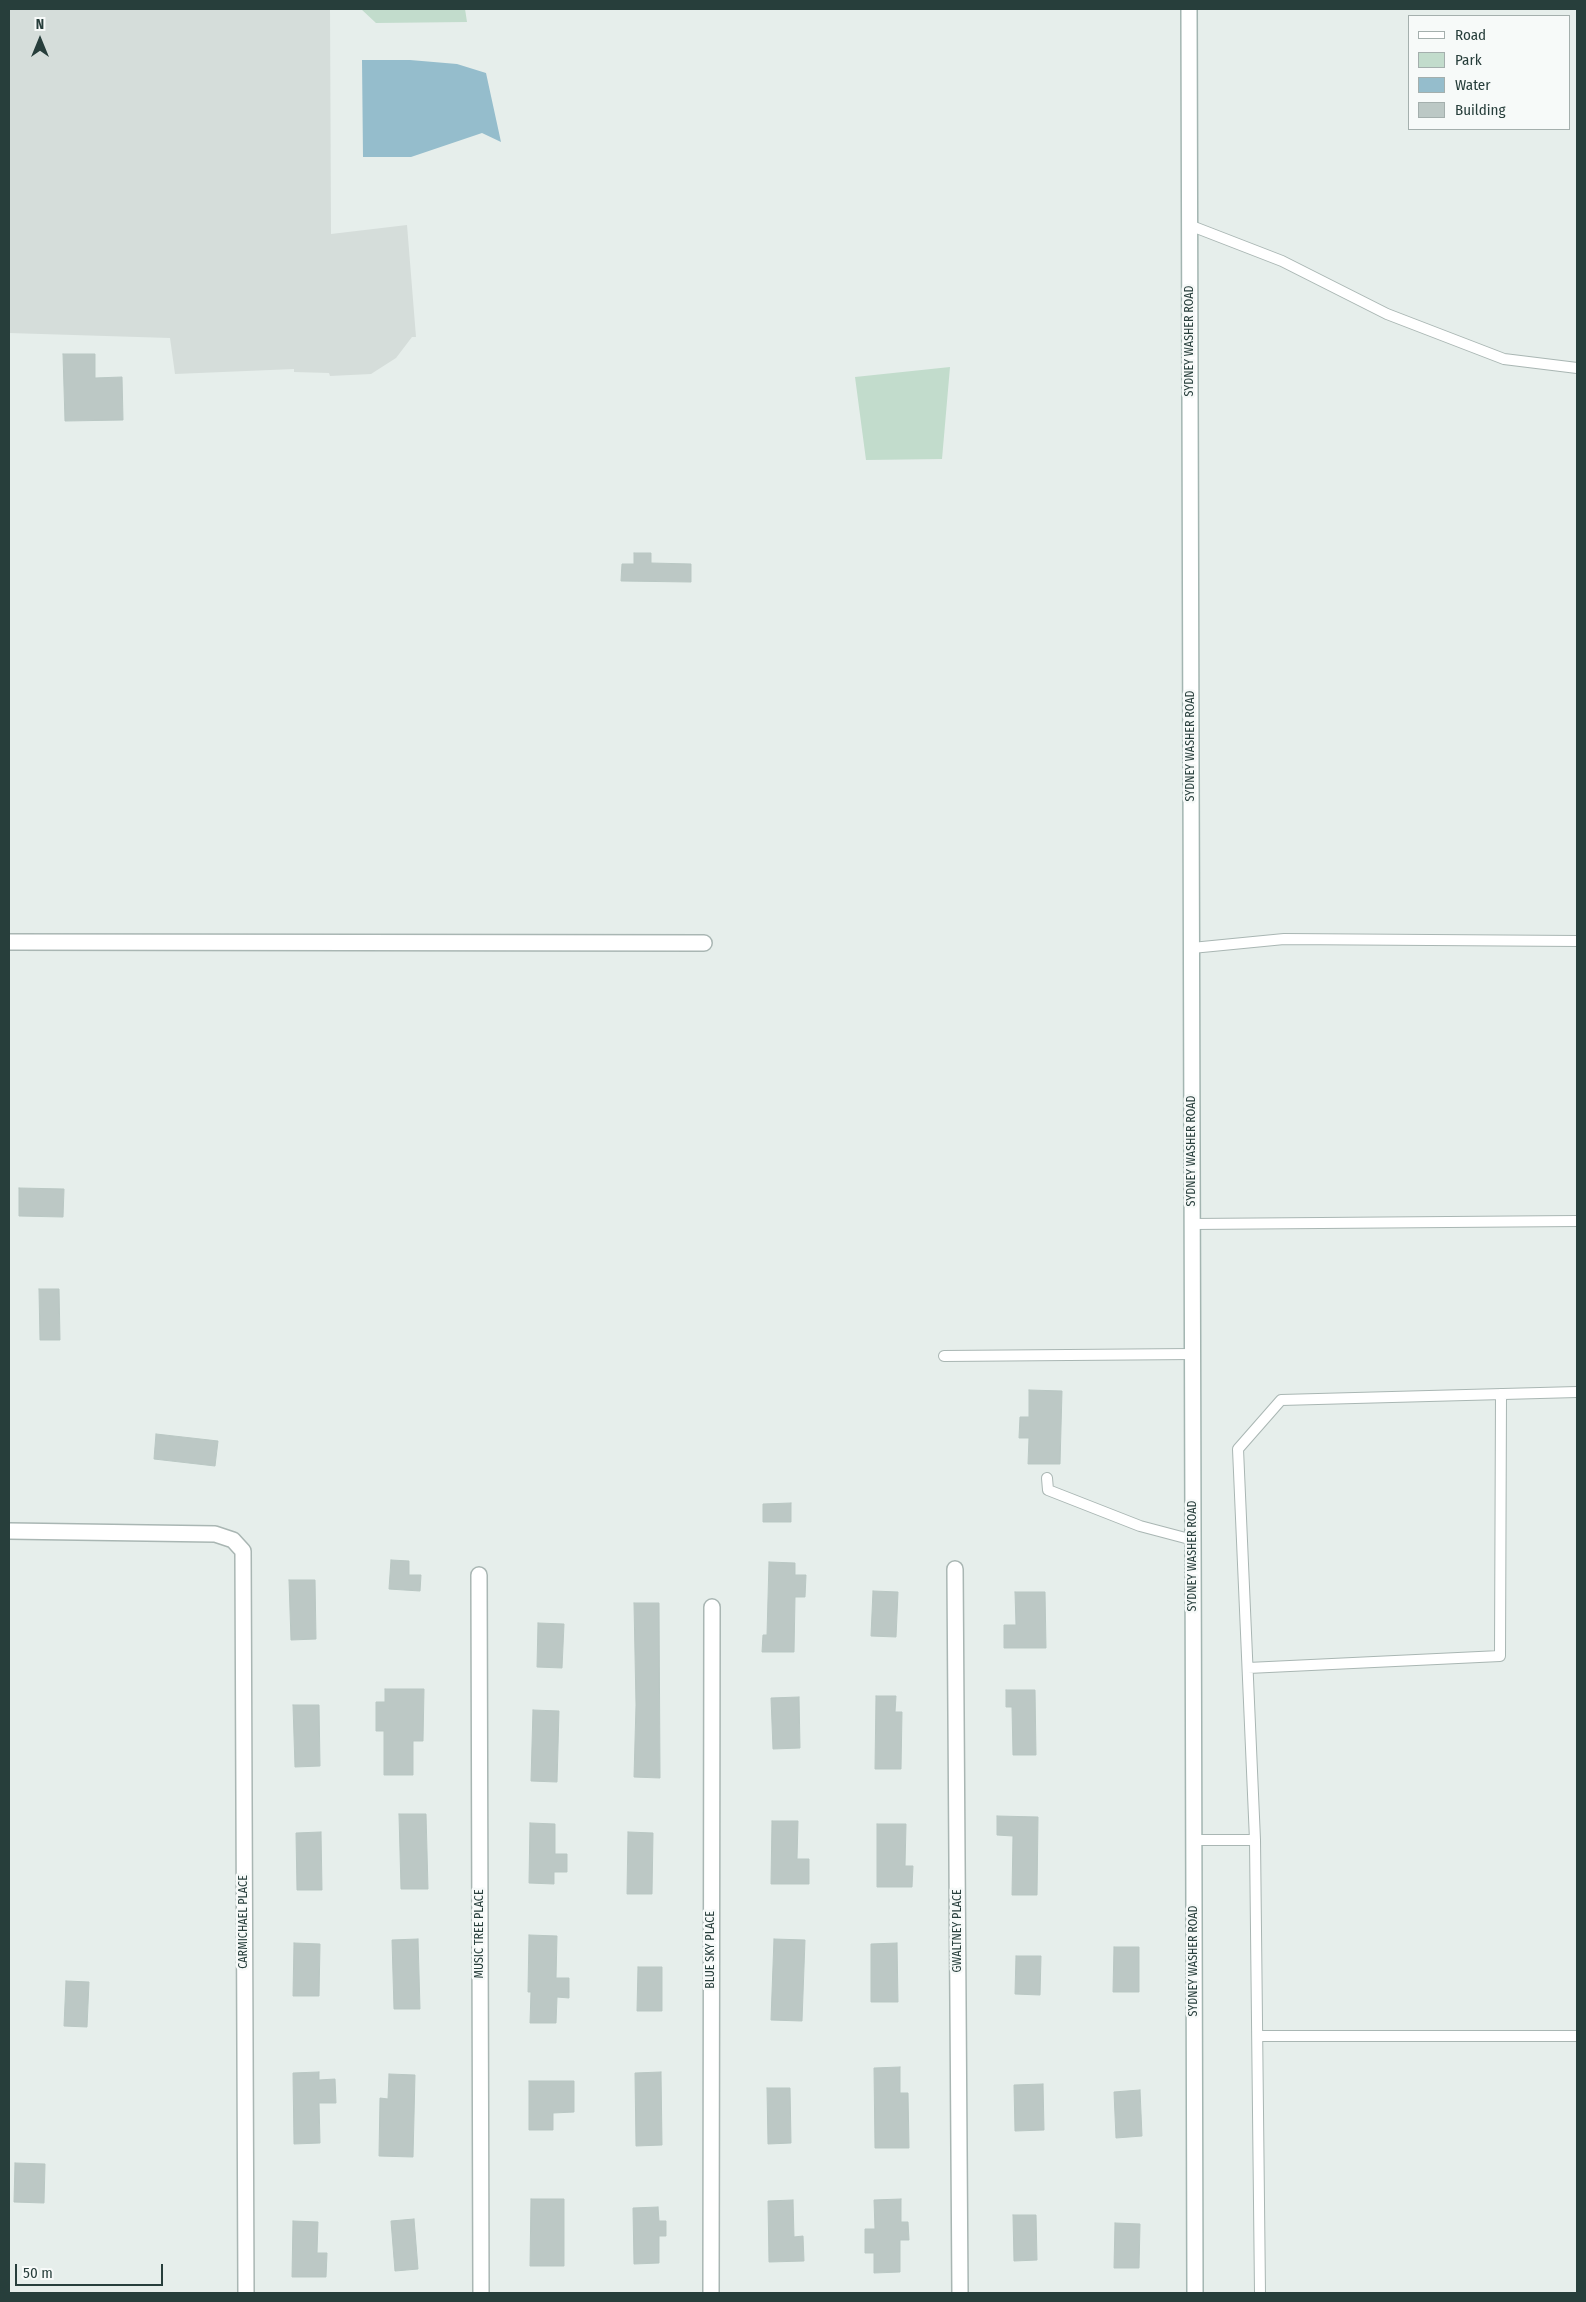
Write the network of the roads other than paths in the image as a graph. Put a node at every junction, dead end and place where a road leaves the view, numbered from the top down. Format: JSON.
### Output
{"nodes":[{"id":1,"x":1189,"y":9,"type":"edge"},
{"id":2,"x":1190,"y":225,"type":"junction"},
{"id":3,"x":1577,"y":368,"type":"edge"},
{"id":4,"x":1577,"y":941,"type":"edge"},
{"id":5,"x":9,"y":942,"type":"edge"},
{"id":6,"x":704,"y":943,"type":"dead end"},
{"id":7,"x":1192,"y":948,"type":"junction"},
{"id":8,"x":1577,"y":1221,"type":"edge"},
{"id":9,"x":1192,"y":1224,"type":"junction"},
{"id":10,"x":1193,"y":1354,"type":"junction"},
{"id":11,"x":944,"y":1356,"type":"dead end"},
{"id":12,"x":1577,"y":1392,"type":"edge"},
{"id":13,"x":1501,"y":1394,"type":"junction"},
{"id":14,"x":1047,"y":1478,"type":"dead end"},
{"id":15,"x":9,"y":1531,"type":"edge"},
{"id":16,"x":1193,"y":1540,"type":"junction"},
{"id":17,"x":955,"y":1569,"type":"dead end"},
{"id":18,"x":479,"y":1575,"type":"dead end"},
{"id":19,"x":712,"y":1607,"type":"dead end"},
{"id":20,"x":1248,"y":1668,"type":"junction"},
{"id":21,"x":1194,"y":1840,"type":"junction"},
{"id":22,"x":1256,"y":1840,"type":"junction"},
{"id":23,"x":1258,"y":2036,"type":"junction"},
{"id":24,"x":1577,"y":2036,"type":"edge"},
{"id":25,"x":246,"y":2293,"type":"edge"},
{"id":26,"x":481,"y":2293,"type":"edge"},
{"id":27,"x":711,"y":2293,"type":"edge"},
{"id":28,"x":960,"y":2293,"type":"edge"},
{"id":29,"x":1195,"y":2293,"type":"edge"},
{"id":30,"x":1260,"y":2293,"type":"edge"}],
"edges":[{"from":1,"to":2,"type":"street","name":"SYDNEY WASHER ROAD"},
{"from":2,"to":3,"type":"lane"},
{"from":2,"to":7,"type":"street","name":"SYDNEY WASHER ROAD"},
{"from":4,"to":7,"type":"lane"},
{"from":5,"to":6,"type":"street"},
{"from":7,"to":9,"type":"street","name":"SYDNEY WASHER ROAD"},
{"from":8,"to":9,"type":"lane"},
{"from":9,"to":10,"type":"street","name":"SYDNEY WASHER ROAD"},
{"from":10,"to":11,"type":"lane"},
{"from":10,"to":16,"type":"street","name":"SYDNEY WASHER ROAD"},
{"from":12,"to":13,"type":"lane"},
{"from":13,"to":20,"type":"lane"},
{"from":13,"to":20,"type":"lane"},
{"from":14,"to":16,"type":"lane"},
{"from":15,"to":25,"type":"street","name":"CARMICHAEL PLACE"},
{"from":16,"to":21,"type":"street","name":"SYDNEY WASHER ROAD"},
{"from":17,"to":28,"type":"street","name":"GWALTNEY PLACE"},
{"from":18,"to":26,"type":"street","name":"MUSIC TREE PLACE"},
{"from":19,"to":27,"type":"street","name":"BLUE SKY PLACE"},
{"from":20,"to":22,"type":"lane"},
{"from":21,"to":22,"type":"lane"},
{"from":21,"to":29,"type":"street","name":"SYDNEY WASHER ROAD"},
{"from":22,"to":23,"type":"lane"},
{"from":23,"to":24,"type":"lane"},
{"from":23,"to":30,"type":"lane"}]}
